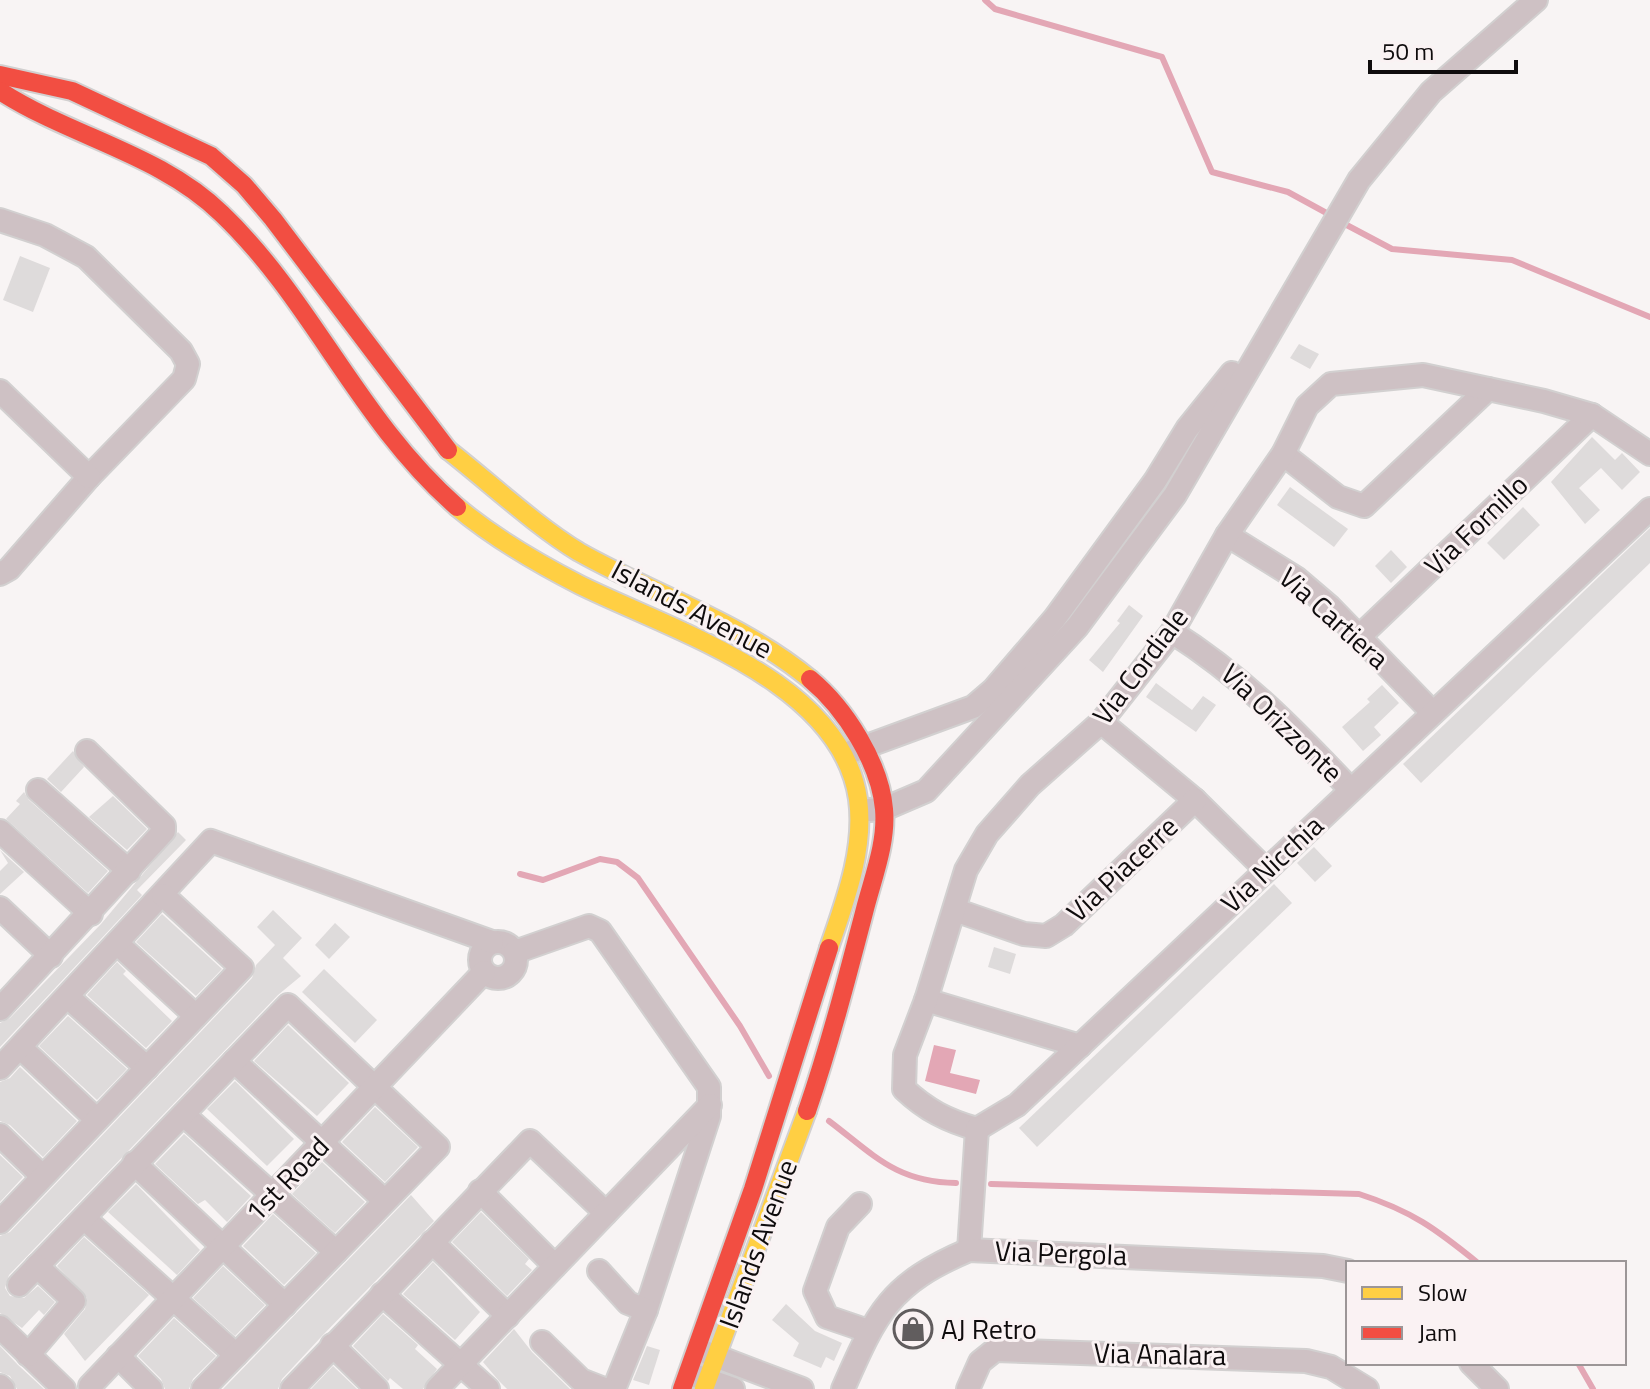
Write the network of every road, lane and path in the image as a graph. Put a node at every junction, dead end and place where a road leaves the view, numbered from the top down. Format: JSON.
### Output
{"nodes":[{"id":1,"x":1536,"y":0,"type":"edge"},
{"id":2,"x":0,"y":75,"type":"edge"},
{"id":3,"x":0,"y":91,"type":"edge"},
{"id":4,"x":0,"y":220,"type":"edge"},
{"id":5,"x":1275,"y":319,"type":"junction"},
{"id":6,"x":1488,"y":389,"type":"junction"},
{"id":7,"x":0,"y":391,"type":"edge"},
{"id":8,"x":1592,"y":415,"type":"junction"},
{"id":9,"x":1283,"y":454,"type":"junction"},
{"id":10,"x":1650,"y":454,"type":"edge"},
{"id":11,"x":89,"y":477,"type":"junction"},
{"id":12,"x":1650,"y":509,"type":"edge"},
{"id":13,"x":1227,"y":535,"type":"junction"},
{"id":14,"x":0,"y":574,"type":"edge"},
{"id":15,"x":1172,"y":632,"type":"junction"},
{"id":16,"x":1360,"y":636,"type":"junction"},
{"id":17,"x":973,"y":707,"type":"junction"},
{"id":18,"x":1433,"y":713,"type":"junction"},
{"id":19,"x":1101,"y":722,"type":"junction"},
{"id":20,"x":990,"y":724,"type":"junction"},
{"id":21,"x":87,"y":751,"type":"dead end"},
{"id":22,"x":853,"y":751,"type":"junction"},
{"id":23,"x":38,"y":790,"type":"dead end"},
{"id":24,"x":1351,"y":790,"type":"junction"},
{"id":25,"x":1195,"y":800,"type":"junction"},
{"id":26,"x":884,"y":809,"type":"junction"},
{"id":27,"x":859,"y":811,"type":"junction"},
{"id":28,"x":0,"y":831,"type":"edge"},
{"id":29,"x":1266,"y":870,"type":"junction"},
{"id":30,"x":129,"y":871,"type":"junction"},
{"id":31,"x":163,"y":895,"type":"junction"},
{"id":32,"x":0,"y":908,"type":"edge"},
{"id":33,"x":955,"y":910,"type":"junction"},
{"id":34,"x":91,"y":914,"type":"junction"},
{"id":35,"x":492,"y":942,"type":"junction"},
{"id":36,"x":119,"y":945,"type":"junction"},
{"id":37,"x":515,"y":952,"type":"junction"},
{"id":38,"x":51,"y":956,"type":"junction"},
{"id":39,"x":484,"y":972,"type":"junction"},
{"id":40,"x":4,"y":997,"type":"edge"},
{"id":41,"x":68,"y":997,"type":"junction"},
{"id":42,"x":926,"y":1000,"type":"junction"},
{"id":43,"x":196,"y":1016,"type":"junction"},
{"id":44,"x":1080,"y":1046,"type":"junction"},
{"id":45,"x":21,"y":1048,"type":"junction"},
{"id":46,"x":234,"y":1061,"type":"junction"},
{"id":47,"x":0,"y":1068,"type":"edge"},
{"id":48,"x":147,"y":1068,"type":"junction"},
{"id":49,"x":376,"y":1086,"type":"junction"},
{"id":50,"x":711,"y":1104,"type":"junction"},
{"id":51,"x":184,"y":1115,"type":"junction"},
{"id":52,"x":96,"y":1119,"type":"junction"},
{"id":53,"x":977,"y":1129,"type":"junction"},
{"id":54,"x":0,"y":1135,"type":"edge"},
{"id":55,"x":323,"y":1141,"type":"junction"},
{"id":56,"x":134,"y":1163,"type":"junction"},
{"id":57,"x":42,"y":1176,"type":"junction"},
{"id":58,"x":480,"y":1191,"type":"junction"},
{"id":59,"x":274,"y":1193,"type":"junction"},
{"id":60,"x":385,"y":1201,"type":"junction"},
{"id":61,"x":860,"y":1204,"type":"dead end"},
{"id":62,"x":606,"y":1213,"type":"junction"},
{"id":63,"x":84,"y":1218,"type":"junction"},
{"id":64,"x":0,"y":1222,"type":"edge"},
{"id":65,"x":432,"y":1242,"type":"junction"},
{"id":66,"x":224,"y":1245,"type":"junction"},
{"id":67,"x":969,"y":1250,"type":"junction"},
{"id":68,"x":336,"y":1252,"type":"junction"},
{"id":69,"x":37,"y":1266,"type":"junction"},
{"id":70,"x":555,"y":1266,"type":"junction"},
{"id":71,"x":599,"y":1271,"type":"dead end"},
{"id":72,"x":1346,"y":1271,"type":"edge"},
{"id":73,"x":19,"y":1285,"type":"dead end"},
{"id":74,"x":382,"y":1294,"type":"junction"},
{"id":75,"x":174,"y":1298,"type":"junction"},
{"id":76,"x":285,"y":1305,"type":"junction"},
{"id":77,"x":646,"y":1310,"type":"junction"},
{"id":78,"x":508,"y":1316,"type":"junction"},
{"id":79,"x":0,"y":1327,"type":"edge"},
{"id":80,"x":868,"y":1331,"type":"junction"},
{"id":81,"x":542,"y":1342,"type":"dead end"},
{"id":82,"x":332,"y":1345,"type":"junction"},
{"id":83,"x":707,"y":1352,"type":"junction"},
{"id":84,"x":28,"y":1355,"type":"junction"},
{"id":85,"x":236,"y":1355,"type":"junction"},
{"id":86,"x":118,"y":1356,"type":"junction"},
{"id":87,"x":460,"y":1365,"type":"junction"},
{"id":88,"x":1473,"y":1365,"type":"edge"},
{"id":89,"x":695,"y":1383,"type":"edge"},
{"id":90,"x":91,"y":1387,"type":"edge"},
{"id":91,"x":64,"y":1389,"type":"edge"},
{"id":92,"x":151,"y":1389,"type":"edge"},
{"id":93,"x":203,"y":1389,"type":"edge"},
{"id":94,"x":292,"y":1389,"type":"edge"},
{"id":95,"x":377,"y":1389,"type":"edge"},
{"id":96,"x":437,"y":1389,"type":"edge"},
{"id":97,"x":488,"y":1389,"type":"edge"},
{"id":98,"x":604,"y":1389,"type":"edge"},
{"id":99,"x":614,"y":1389,"type":"edge"},
{"id":100,"x":733,"y":1389,"type":"edge"},
{"id":101,"x":802,"y":1389,"type":"edge"},
{"id":102,"x":843,"y":1389,"type":"edge"},
{"id":103,"x":968,"y":1389,"type":"edge"},
{"id":104,"x":1367,"y":1389,"type":"edge"},
{"id":105,"x":1497,"y":1389,"type":"edge"}],
"edges":[{"from":1,"to":5,"type":"street"},
{"from":2,"to":22,"type":"street","name":"Islands Avenue"},
{"from":3,"to":22,"type":"street","name":"Islands Avenue"},
{"from":4,"to":11,"type":"street"},
{"from":5,"to":17,"type":"street"},
{"from":5,"to":20,"type":"street"},
{"from":6,"to":8,"type":"street","name":"Via Cordiale"},
{"from":6,"to":9,"type":"street","name":"Via Cordiale"},
{"from":6,"to":9,"type":"street"},
{"from":7,"to":11,"type":"street"},
{"from":8,"to":10,"type":"street","name":"Via Cordiale"},
{"from":8,"to":16,"type":"street","name":"Via Fornillo"},
{"from":9,"to":13,"type":"street","name":"Via Cordiale"},
{"from":11,"to":14,"type":"street"},
{"from":12,"to":18,"type":"street","name":"Via Nicchia"},
{"from":13,"to":15,"type":"street","name":"Via Cordiale"},
{"from":13,"to":16,"type":"street","name":"Via Cartiera"},
{"from":15,"to":19,"type":"street","name":"Via Cordiale"},
{"from":15,"to":24,"type":"street","name":"Via Orizzonte"},
{"from":16,"to":18,"type":"street","name":"Via Cartiera"},
{"from":17,"to":20,"type":"street"},
{"from":17,"to":22,"type":"street"},
{"from":18,"to":24,"type":"street","name":"Via Nicchia"},
{"from":19,"to":25,"type":"street"},
{"from":19,"to":33,"type":"street","name":"Via Cordiale"},
{"from":20,"to":26,"type":"street"},
{"from":21,"to":30,"type":"street"},
{"from":22,"to":26,"type":"street","name":"Islands Avenue"},
{"from":22,"to":27,"type":"street","name":"Islands Avenue"},
{"from":23,"to":30,"type":"street"},
{"from":24,"to":29,"type":"street","name":"Via Nicchia"},
{"from":25,"to":29,"type":"street"},
{"from":25,"to":33,"type":"street","name":"Via Piacerre"},
{"from":26,"to":27,"type":"street"},
{"from":26,"to":83,"type":"street","name":"Islands Avenue"},
{"from":27,"to":83,"type":"street","name":"Islands Avenue"},
{"from":28,"to":34,"type":"street"},
{"from":29,"to":44,"type":"street","name":"Via Nicchia"},
{"from":30,"to":34,"type":"street"},
{"from":31,"to":35,"type":"street"},
{"from":31,"to":36,"type":"street"},
{"from":31,"to":43,"type":"street"},
{"from":32,"to":38,"type":"street"},
{"from":33,"to":42,"type":"street","name":"Via Cordiale"},
{"from":34,"to":38,"type":"street"},
{"from":35,"to":37,"type":"street"},
{"from":35,"to":39,"type":"street"},
{"from":36,"to":41,"type":"street"},
{"from":36,"to":43,"type":"street"},
{"from":37,"to":39,"type":"street"},
{"from":37,"to":50,"type":"street"},
{"from":38,"to":40,"type":"street"},
{"from":39,"to":49,"type":"street","name":"1st Road"},
{"from":41,"to":45,"type":"street"},
{"from":41,"to":48,"type":"street"},
{"from":42,"to":44,"type":"street"},
{"from":42,"to":53,"type":"street","name":"Via Cordiale"},
{"from":43,"to":48,"type":"street"},
{"from":44,"to":53,"type":"street","name":"Via Nicchia"},
{"from":45,"to":47,"type":"street"},
{"from":45,"to":52,"type":"street"},
{"from":46,"to":49,"type":"street"},
{"from":46,"to":51,"type":"street"},
{"from":46,"to":55,"type":"street"},
{"from":48,"to":52,"type":"street"},
{"from":49,"to":55,"type":"street","name":"1st Road"},
{"from":49,"to":60,"type":"street"},
{"from":50,"to":62,"type":"street"},
{"from":50,"to":77,"type":"street"},
{"from":51,"to":56,"type":"street"},
{"from":51,"to":59,"type":"street"},
{"from":52,"to":57,"type":"street"},
{"from":53,"to":67,"type":"street"},
{"from":54,"to":57,"type":"street"},
{"from":55,"to":59,"type":"street","name":"1st Road"},
{"from":55,"to":60,"type":"street"},
{"from":56,"to":63,"type":"street"},
{"from":56,"to":66,"type":"street"},
{"from":57,"to":64,"type":"street"},
{"from":58,"to":62,"type":"street"},
{"from":58,"to":65,"type":"street"},
{"from":58,"to":70,"type":"street"},
{"from":59,"to":66,"type":"street","name":"1st Road"},
{"from":59,"to":68,"type":"street"},
{"from":60,"to":68,"type":"street"},
{"from":61,"to":80,"type":"street"},
{"from":62,"to":70,"type":"street"},
{"from":63,"to":69,"type":"street"},
{"from":63,"to":75,"type":"street"},
{"from":65,"to":74,"type":"street"},
{"from":65,"to":78,"type":"street"},
{"from":66,"to":75,"type":"street","name":"1st Road"},
{"from":66,"to":76,"type":"street"},
{"from":67,"to":72,"type":"street","name":"Via Pergola"},
{"from":67,"to":80,"type":"street","name":"Via Pergola"},
{"from":68,"to":76,"type":"street"},
{"from":69,"to":73,"type":"street"},
{"from":69,"to":84,"type":"street"},
{"from":70,"to":78,"type":"street"},
{"from":71,"to":77,"type":"street"},
{"from":74,"to":82,"type":"street"},
{"from":74,"to":87,"type":"street"},
{"from":75,"to":85,"type":"street"},
{"from":75,"to":86,"type":"street","name":"1st Road"},
{"from":76,"to":85,"type":"street"},
{"from":77,"to":99,"type":"street"},
{"from":78,"to":87,"type":"street"},
{"from":79,"to":84,"type":"street"},
{"from":80,"to":102,"type":"street","name":"Via Pergola"},
{"from":81,"to":98,"type":"street"},
{"from":82,"to":94,"type":"street"},
{"from":82,"to":95,"type":"street"},
{"from":83,"to":89,"type":"street","name":"Islands Avenue"},
{"from":83,"to":101,"type":"street"},
{"from":84,"to":91,"type":"street"},
{"from":85,"to":93,"type":"street"},
{"from":86,"to":90,"type":"street","name":"1st Road"},
{"from":86,"to":92,"type":"street"},
{"from":87,"to":96,"type":"street"},
{"from":87,"to":97,"type":"street"},
{"from":88,"to":105,"type":"street"},
{"from":89,"to":100,"type":"street"},
{"from":90,"to":91,"type":"street","name":"1st Road"},
{"from":103,"to":104,"type":"street","name":"Via Analara"}]}
